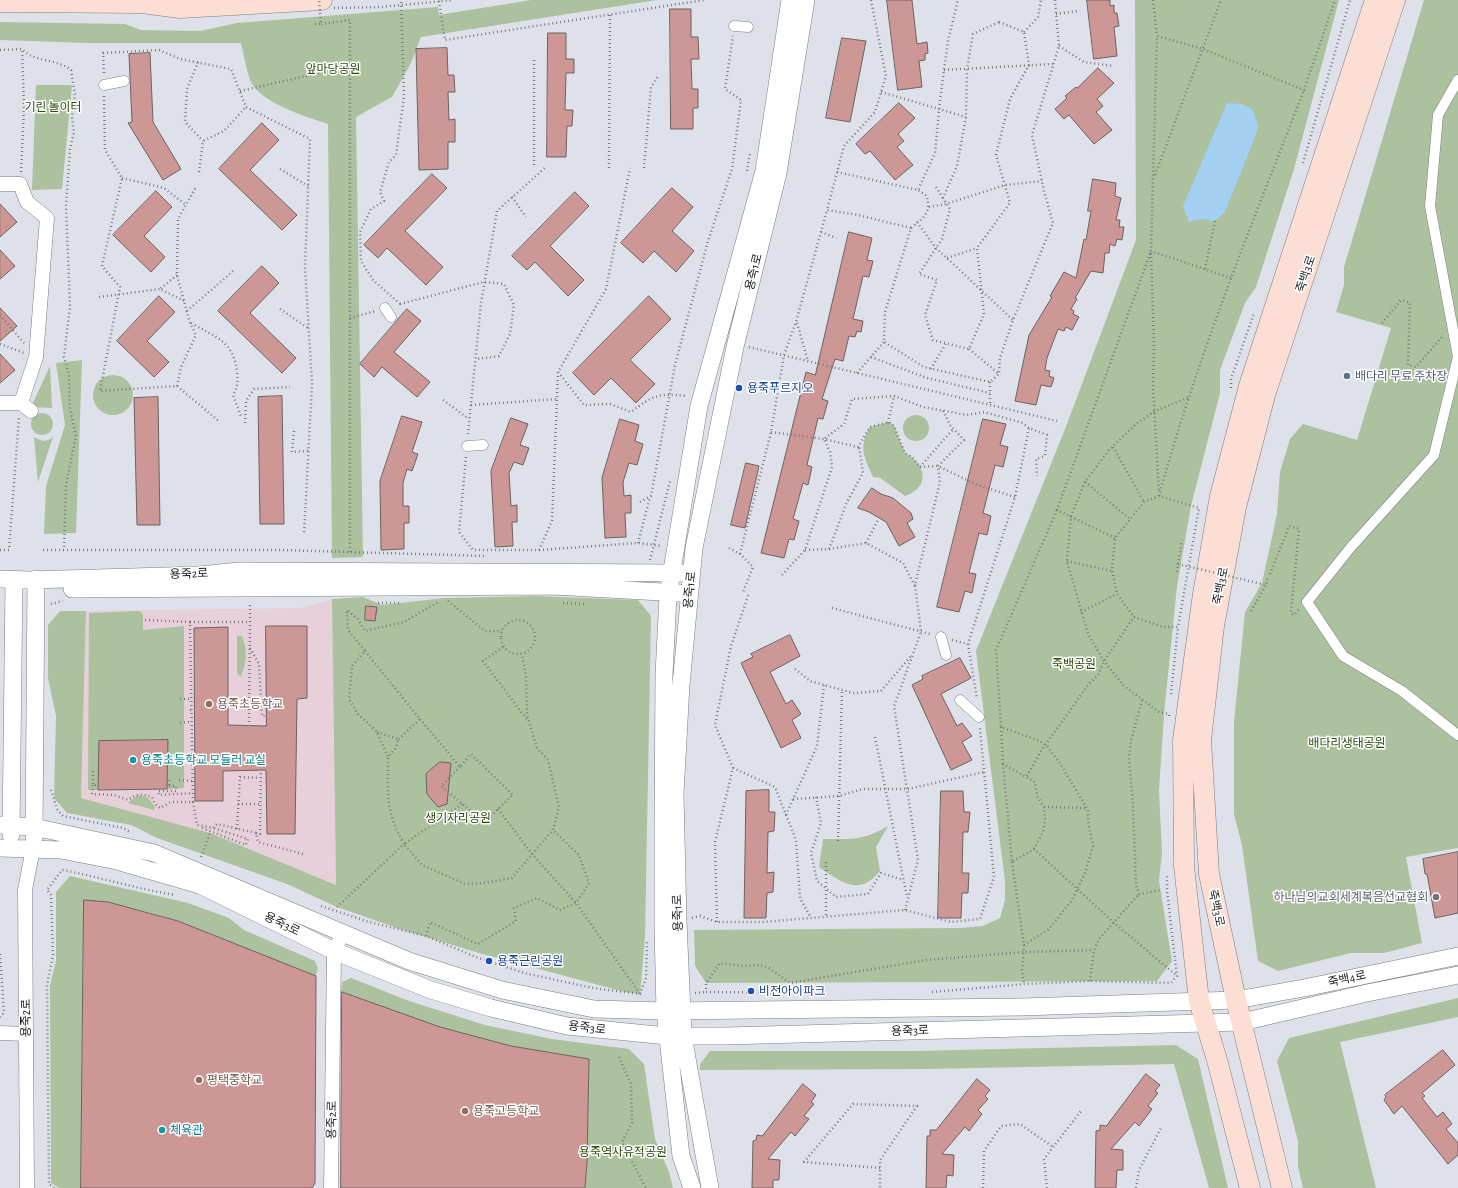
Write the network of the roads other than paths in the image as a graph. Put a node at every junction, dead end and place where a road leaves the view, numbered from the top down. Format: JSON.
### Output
{"nodes":[{"id":1,"x":320,"y":0,"type":"edge"},
{"id":2,"x":790,"y":0,"type":"edge"},
{"id":3,"x":806,"y":0,"type":"edge"},
{"id":4,"x":1375,"y":0,"type":"edge"},
{"id":5,"x":1395,"y":0,"type":"edge"},
{"id":6,"x":0,"y":2,"type":"edge"},
{"id":7,"x":734,"y":26,"type":"road end"},
{"id":8,"x":748,"y":28,"type":"dead end"},
{"id":9,"x":1458,"y":80,"type":"edge"},
{"id":10,"x":124,"y":81,"type":"dead end"},
{"id":11,"x":104,"y":85,"type":"road end"},
{"id":12,"x":0,"y":184,"type":"edge"},
{"id":13,"x":0,"y":403,"type":"edge"},
{"id":14,"x":483,"y":445,"type":"dead end"},
{"id":15,"x":467,"y":446,"type":"road end"},
{"id":16,"x":692,"y":573,"type":"junction"},
{"id":17,"x":672,"y":574,"type":"junction"},
{"id":18,"x":19,"y":584,"type":"edge"},
{"id":19,"x":669,"y":592,"type":"junction"},
{"id":20,"x":690,"y":594,"type":"junction"},
{"id":21,"x":941,"y":637,"type":"road end"},
{"id":22,"x":946,"y":655,"type":"dead end"},
{"id":23,"x":960,"y":700,"type":"dead end"},
{"id":24,"x":979,"y":717,"type":"road end"},
{"id":25,"x":1458,"y":735,"type":"edge"},
{"id":26,"x":6,"y":825,"type":"edge"},
{"id":27,"x":34,"y":827,"type":"junction"},
{"id":28,"x":6,"y":848,"type":"edge"},
{"id":29,"x":34,"y":848,"type":"junction"},
{"id":30,"x":342,"y":933,"type":"junction"},
{"id":31,"x":334,"y":951,"type":"junction"},
{"id":32,"x":1458,"y":956,"type":"edge"},
{"id":33,"x":1458,"y":975,"type":"edge"},
{"id":34,"x":1236,"y":1000,"type":"junction"},
{"id":35,"x":1199,"y":1001,"type":"junction"},
{"id":36,"x":665,"y":1011,"type":"junction"},
{"id":37,"x":682,"y":1011,"type":"junction"},
{"id":38,"x":1242,"y":1022,"type":"junction"},
{"id":39,"x":1206,"y":1024,"type":"junction"},
{"id":40,"x":0,"y":1033,"type":"edge"},
{"id":41,"x":26,"y":1034,"type":"junction"},
{"id":42,"x":675,"y":1036,"type":"junction"},
{"id":43,"x":26,"y":1188,"type":"edge"},
{"id":44,"x":331,"y":1188,"type":"edge"},
{"id":45,"x":692,"y":1188,"type":"edge"},
{"id":46,"x":710,"y":1188,"type":"edge"},
{"id":47,"x":1250,"y":1188,"type":"edge"},
{"id":48,"x":1282,"y":1188,"type":"edge"}],
"edges":[{"from":1,"to":6,"type":"main road"},
{"from":2,"to":17,"type":"street"},
{"from":3,"to":16,"type":"street","name":"용죽1로"},
{"from":4,"to":35,"type":"main road","name":"죽백3로"},
{"from":5,"to":34,"type":"main road","name":"죽백3로"},
{"from":7,"to":8,"type":"street"},
{"from":9,"to":25,"type":"street"},
{"from":10,"to":11,"type":"street"},
{"from":12,"to":13,"type":"street"},
{"from":14,"to":15,"type":"street"},
{"from":16,"to":17,"type":"street","name":"용죽2로"},
{"from":16,"to":20,"type":"street","name":"용죽1로"},
{"from":17,"to":18,"type":"street","name":"용죽2로"},
{"from":17,"to":19,"type":"street"},
{"from":18,"to":19,"type":"street"},
{"from":18,"to":26,"type":"street"},
{"from":18,"to":27,"type":"street"},
{"from":19,"to":20,"type":"street"},
{"from":19,"to":36,"type":"street"},
{"from":20,"to":37,"type":"street","name":"용죽1로"},
{"from":21,"to":22,"type":"street"},
{"from":23,"to":24,"type":"street"},
{"from":26,"to":27,"type":"street","name":"죽백4로"},
{"from":26,"to":28,"type":"street"},
{"from":27,"to":29,"type":"street"},
{"from":27,"to":30,"type":"street","name":"죽백4로"},
{"from":28,"to":29,"type":"street","name":"용죽3로"},
{"from":29,"to":31,"type":"street","name":"용죽3로"},
{"from":29,"to":41,"type":"street","name":"용죽2로"},
{"from":30,"to":31,"type":"street","name":"용죽2로"},
{"from":30,"to":36,"type":"street","name":"죽백4로"},
{"from":31,"to":42,"type":"street","name":"용죽3로"},
{"from":31,"to":44,"type":"street","name":"용죽2로"},
{"from":32,"to":34,"type":"street","name":"죽백4로"},
{"from":33,"to":38,"type":"street","name":"죽백4로"},
{"from":34,"to":35,"type":"street","name":"죽백4로"},
{"from":34,"to":38,"type":"main road","name":"죽백3로"},
{"from":35,"to":37,"type":"street","name":"죽백4로"},
{"from":35,"to":39,"type":"main road","name":"죽백3로"},
{"from":36,"to":37,"type":"street","name":"죽백4로"},
{"from":36,"to":42,"type":"street"},
{"from":37,"to":42,"type":"street","name":"용죽1로"},
{"from":38,"to":39,"type":"street","name":"죽백4로"},
{"from":38,"to":48,"type":"main road","name":"죽백3로"},
{"from":39,"to":42,"type":"street","name":"용죽3로"},
{"from":39,"to":47,"type":"main road","name":"죽백3로"},
{"from":40,"to":41,"type":"street"},
{"from":41,"to":43,"type":"street","name":"용죽2로"},
{"from":42,"to":45,"type":"street"},
{"from":42,"to":46,"type":"street","name":"용죽1로"}]}
